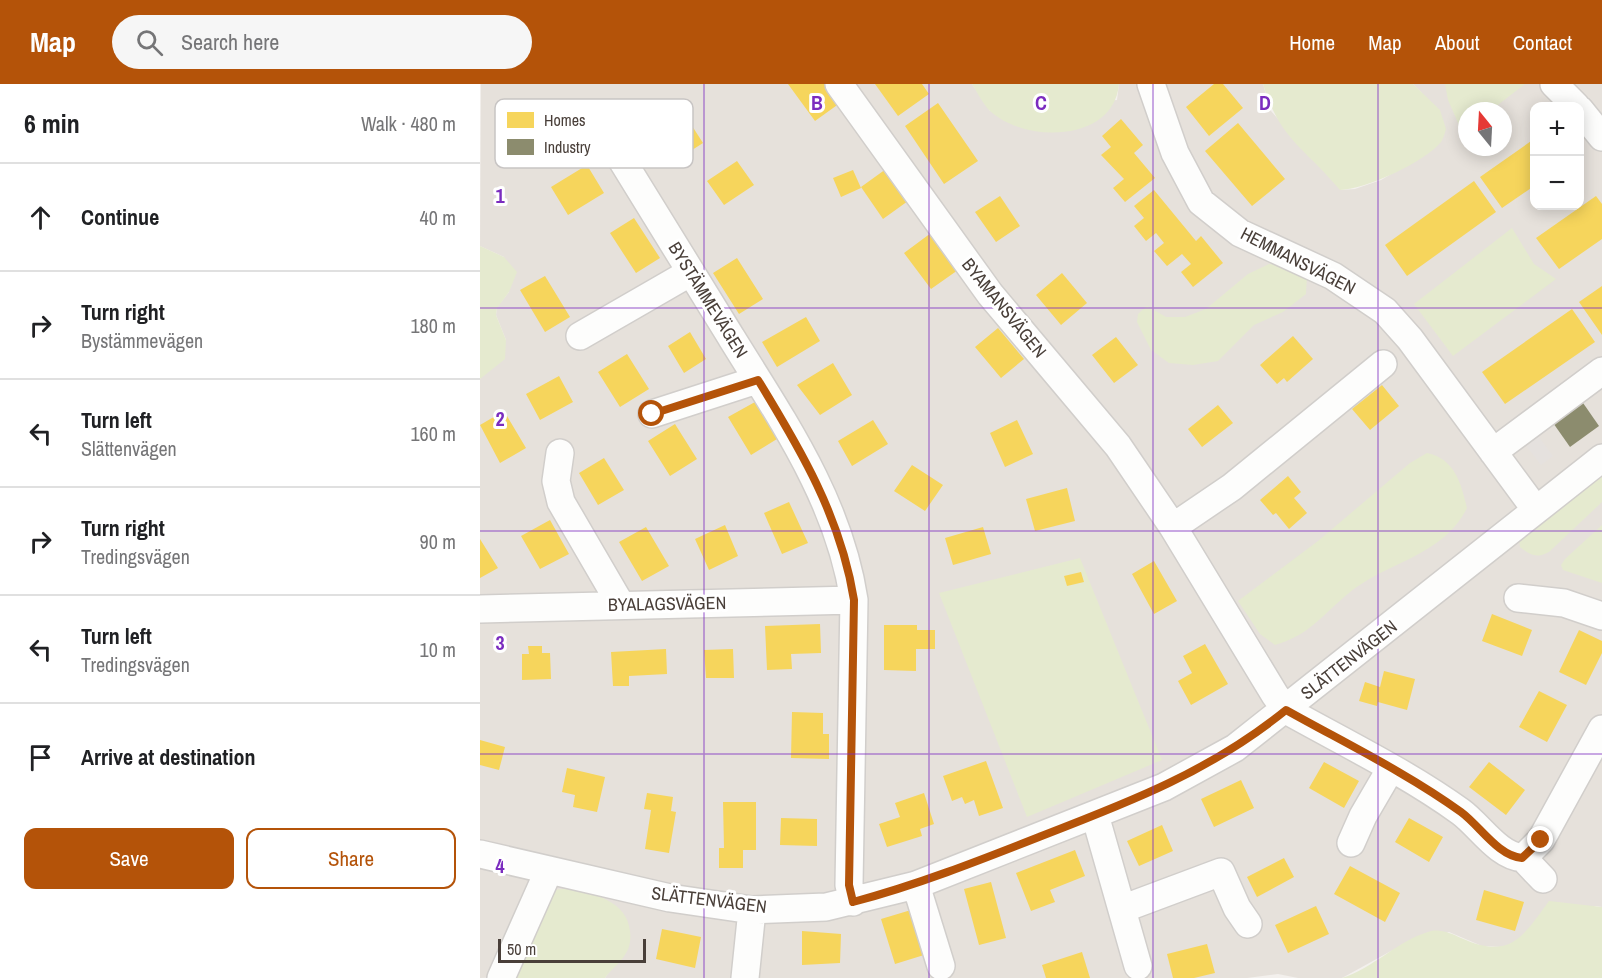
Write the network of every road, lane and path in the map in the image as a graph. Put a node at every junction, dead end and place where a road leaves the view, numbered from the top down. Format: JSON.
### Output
{"nodes":[{"id":1,"x":839,"y":84,"type":"edge"},
{"id":2,"x":1151,"y":84,"type":"edge"},
{"id":3,"x":1554,"y":84,"type":"edge"},
{"id":4,"x":1572,"y":102,"type":"edge"},
{"id":5,"x":1584,"y":115,"type":"edge"},
{"id":6,"x":1602,"y":136,"type":"edge"},
{"id":7,"x":627,"y":168,"type":"edge"},
{"id":8,"x":691,"y":272,"type":"junction"},
{"id":9,"x":580,"y":336,"type":"dead end"},
{"id":10,"x":1383,"y":364,"type":"dead end"},
{"id":11,"x":1602,"y":371,"type":"edge"},
{"id":12,"x":758,"y":380,"type":"junction"},
{"id":13,"x":652,"y":414,"type":"dead end"},
{"id":14,"x":560,"y":453,"type":"dead end"},
{"id":15,"x":1492,"y":453,"type":"junction"},
{"id":16,"x":1602,"y":458,"type":"edge"},
{"id":17,"x":1536,"y":510,"type":"junction"},
{"id":18,"x":1173,"y":528,"type":"junction"},
{"id":19,"x":1518,"y":598,"type":"dead end"},
{"id":20,"x":854,"y":600,"type":"junction"},
{"id":21,"x":621,"y":605,"type":"junction"},
{"id":22,"x":480,"y":609,"type":"edge"},
{"id":23,"x":1602,"y":616,"type":"edge"},
{"id":24,"x":1286,"y":710,"type":"junction"},
{"id":25,"x":1600,"y":736,"type":"edge"},
{"id":26,"x":1391,"y":768,"type":"junction"},
{"id":27,"x":1095,"y":815,"type":"junction"},
{"id":28,"x":1351,"y":843,"type":"dead end"},
{"id":29,"x":480,"y":854,"type":"edge"},
{"id":30,"x":1522,"y":858,"type":"junction"},
{"id":31,"x":549,"y":870,"type":"junction"},
{"id":32,"x":1544,"y":879,"type":"dead end"},
{"id":33,"x":916,"y":885,"type":"junction"},
{"id":34,"x":853,"y":902,"type":"junction"},
{"id":35,"x":1122,"y":909,"type":"junction"},
{"id":36,"x":752,"y":910,"type":"junction"},
{"id":37,"x":1248,"y":924,"type":"dead end"},
{"id":38,"x":941,"y":966,"type":"dead end"},
{"id":39,"x":1138,"y":966,"type":"dead end"},
{"id":40,"x":501,"y":978,"type":"edge"},
{"id":41,"x":745,"y":978,"type":"edge"}],
"edges":[{"from":1,"to":18,"type":"street","name":"BYAMANSVÄGEN"},
{"from":2,"to":15,"type":"street","name":"HEMMANSVÄGEN"},
{"from":3,"to":4,"type":"street"},
{"from":5,"to":6,"type":"street"},
{"from":7,"to":8,"type":"street","name":"BYSTÄMMEVÄGEN"},
{"from":8,"to":9,"type":"street"},
{"from":8,"to":12,"type":"street","name":"BYSTÄMMEVÄGEN"},
{"from":10,"to":18,"type":"street"},
{"from":11,"to":15,"type":"street"},
{"from":12,"to":13,"type":"street"},
{"from":12,"to":20,"type":"street","name":"BYSTÄMMEVÄGEN"},
{"from":14,"to":21,"type":"street"},
{"from":15,"to":17,"type":"street","name":"HEMMANSVÄGEN"},
{"from":16,"to":17,"type":"street","name":"SLÄTTENVÄGEN"},
{"from":17,"to":24,"type":"street","name":"SLÄTTENVÄGEN"},
{"from":18,"to":24,"type":"street","name":"BYAMANSVÄGEN"},
{"from":19,"to":23,"type":"street"},
{"from":20,"to":21,"type":"street","name":"BYALAGSVÄGEN"},
{"from":20,"to":34,"type":"street","name":"BYSTÄMMEVÄGEN"},
{"from":21,"to":22,"type":"street","name":"BYALAGSVÄGEN"},
{"from":24,"to":26,"type":"street"},
{"from":24,"to":27,"type":"street","name":"SLÄTTENVÄGEN"},
{"from":25,"to":30,"type":"street"},
{"from":26,"to":28,"type":"street"},
{"from":26,"to":30,"type":"street"},
{"from":27,"to":33,"type":"street","name":"SLÄTTENVÄGEN"},
{"from":27,"to":35,"type":"street"},
{"from":29,"to":31,"type":"street","name":"SLÄTTENVÄGEN"},
{"from":30,"to":32,"type":"street"},
{"from":31,"to":36,"type":"street","name":"SLÄTTENVÄGEN"},
{"from":31,"to":40,"type":"street"},
{"from":33,"to":34,"type":"street","name":"SLÄTTENVÄGEN"},
{"from":33,"to":38,"type":"street"},
{"from":34,"to":36,"type":"street","name":"SLÄTTENVÄGEN"},
{"from":35,"to":37,"type":"street"},
{"from":35,"to":39,"type":"street"},
{"from":36,"to":41,"type":"street"}]}
